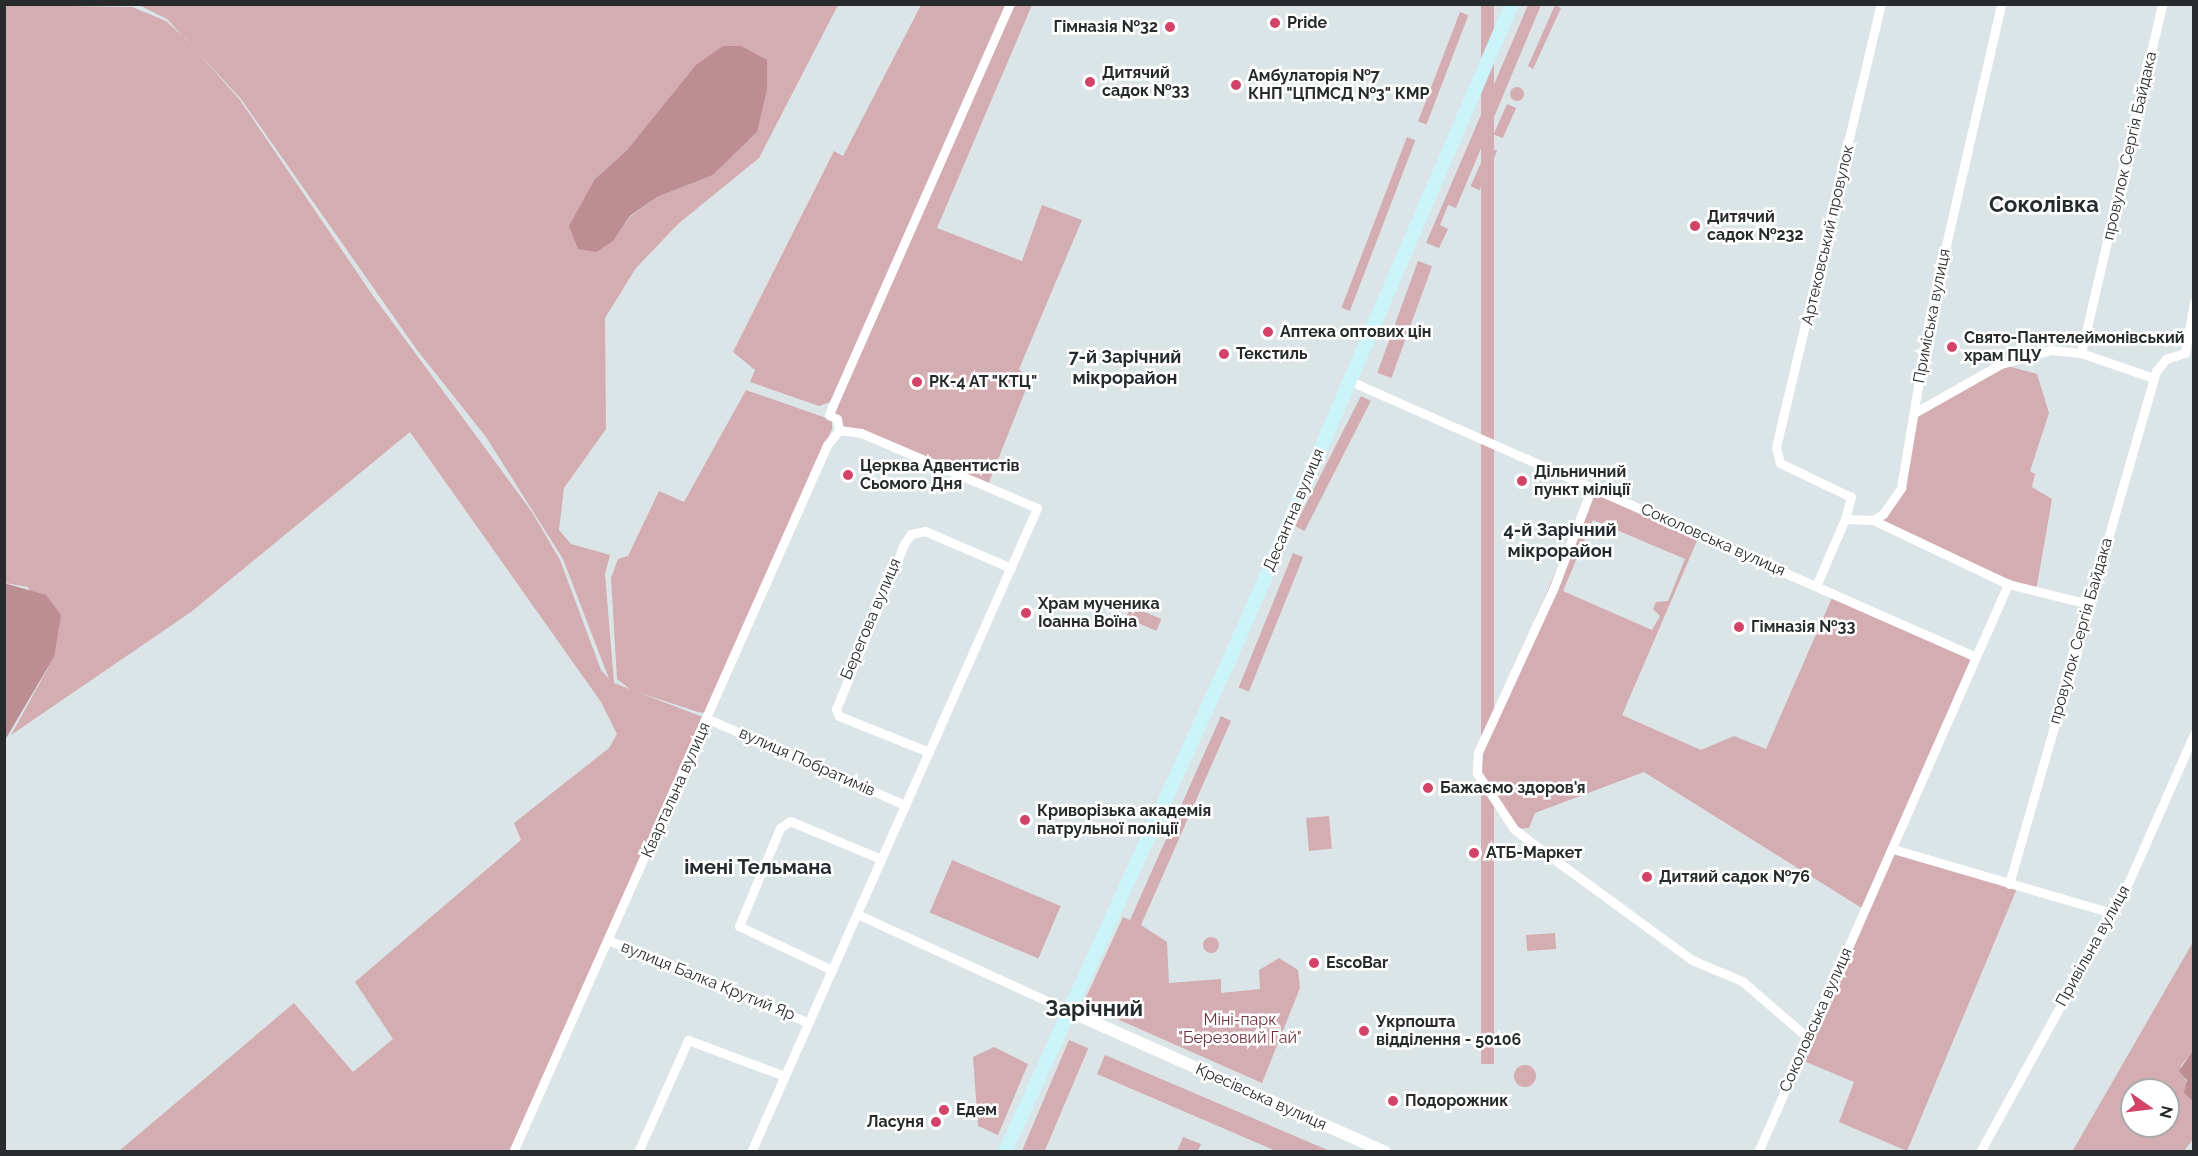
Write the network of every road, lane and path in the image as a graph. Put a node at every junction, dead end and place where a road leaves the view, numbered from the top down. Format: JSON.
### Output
{"nodes":[{"id":1,"x":1010,"y":4,"type":"edge"},
{"id":2,"x":1512,"y":4,"type":"edge"},
{"id":3,"x":1881,"y":4,"type":"edge"},
{"id":4,"x":2001,"y":4,"type":"edge"},
{"id":5,"x":2162,"y":4,"type":"edge"},
{"id":6,"x":2193,"y":302,"type":"edge"},
{"id":7,"x":2081,"y":353,"type":"junction"},
{"id":8,"x":2189,"y":354,"type":"edge"},
{"id":9,"x":2153,"y":378,"type":"junction"},
{"id":10,"x":1350,"y":381,"type":"junction"},
{"id":11,"x":1914,"y":413,"type":"junction"},
{"id":12,"x":838,"y":430,"type":"junction"},
{"id":13,"x":1592,"y":488,"type":"junction"},
{"id":14,"x":1845,"y":519,"type":"junction"},
{"id":15,"x":1873,"y":520,"type":"junction"},
{"id":16,"x":1011,"y":568,"type":"junction"},
{"id":17,"x":2008,"y":584,"type":"junction"},
{"id":18,"x":1816,"y":586,"type":"junction"},
{"id":19,"x":2089,"y":604,"type":"junction"},
{"id":20,"x":1976,"y":657,"type":"junction"},
{"id":21,"x":708,"y":718,"type":"junction"},
{"id":22,"x":2193,"y":735,"type":"edge"},
{"id":23,"x":929,"y":752,"type":"junction"},
{"id":24,"x":905,"y":805,"type":"junction"},
{"id":25,"x":1893,"y":849,"type":"junction"},
{"id":26,"x":881,"y":859,"type":"junction"},
{"id":27,"x":2009,"y":884,"type":"junction"},
{"id":28,"x":2112,"y":913,"type":"junction"},
{"id":29,"x":857,"y":914,"type":"junction"},
{"id":30,"x":608,"y":940,"type":"junction"},
{"id":31,"x":832,"y":970,"type":"junction"},
{"id":32,"x":1071,"y":1012,"type":"junction"},
{"id":33,"x":808,"y":1023,"type":"junction"},
{"id":34,"x":1808,"y":1038,"type":"junction"},
{"id":35,"x":785,"y":1076,"type":"junction"},
{"id":36,"x":513,"y":1152,"type":"edge"},
{"id":37,"x":638,"y":1152,"type":"edge"},
{"id":38,"x":751,"y":1152,"type":"edge"},
{"id":39,"x":1005,"y":1152,"type":"edge"},
{"id":40,"x":1385,"y":1152,"type":"edge"},
{"id":41,"x":1758,"y":1152,"type":"edge"},
{"id":42,"x":1980,"y":1152,"type":"edge"}],
"edges":[{"from":1,"to":12,"type":"street"},
{"from":2,"to":10,"type":"main road","name":"Десантна вулиця"},
{"from":3,"to":14,"type":"street","name":"Артековський провулок"},
{"from":4,"to":11,"type":"street","name":"Приміська вулиця"},
{"from":5,"to":7,"type":"street","name":"провулок Сергія Байдака"},
{"from":6,"to":8,"type":"street","name":"провулок Сергія Байдака"},
{"from":7,"to":9,"type":"street"},
{"from":7,"to":11,"type":"street"},
{"from":8,"to":9,"type":"street","name":"провулок Сергія Байдака"},
{"from":9,"to":19,"type":"street","name":"провулок Сергія Байдака"},
{"from":10,"to":13,"type":"street","name":"Соколовська вулиця"},
{"from":10,"to":32,"type":"main road","name":"Десантна вулиця"},
{"from":11,"to":15,"type":"street","name":"Приміська вулиця"},
{"from":12,"to":16,"type":"street"},
{"from":12,"to":21,"type":"street","name":"Квартальна вулиця"},
{"from":13,"to":18,"type":"street","name":"Соколовська вулиця"},
{"from":13,"to":34,"type":"street"},
{"from":14,"to":15,"type":"street"},
{"from":14,"to":18,"type":"street"},
{"from":15,"to":17,"type":"street"},
{"from":16,"to":23,"type":"street"},
{"from":16,"to":23,"type":"street","name":"Берегова вулиця"},
{"from":17,"to":19,"type":"street"},
{"from":17,"to":20,"type":"street","name":"Соколовська вулиця"},
{"from":18,"to":20,"type":"street","name":"Соколовська вулиця"},
{"from":19,"to":27,"type":"street","name":"провулок Сергія Байдака"},
{"from":20,"to":25,"type":"street","name":"Соколовська вулиця"},
{"from":21,"to":24,"type":"street","name":"вулиця Побратимів"},
{"from":21,"to":30,"type":"street","name":"Квартальна вулиця"},
{"from":22,"to":28,"type":"street","name":"Привільна вулиця"},
{"from":23,"to":24,"type":"street"},
{"from":24,"to":26,"type":"street"},
{"from":25,"to":27,"type":"street"},
{"from":25,"to":34,"type":"street","name":"Соколовська вулиця"},
{"from":26,"to":29,"type":"street"},
{"from":26,"to":31,"type":"street"},
{"from":27,"to":28,"type":"street"},
{"from":28,"to":42,"type":"street","name":"Привільна вулиця"},
{"from":29,"to":31,"type":"street"},
{"from":29,"to":32,"type":"street"},
{"from":30,"to":33,"type":"street","name":"вулиця Балка Крутий Яр"},
{"from":30,"to":36,"type":"street","name":"Квартальна вулиця"},
{"from":31,"to":33,"type":"street"},
{"from":32,"to":39,"type":"main road","name":"Десантна вулиця"},
{"from":32,"to":40,"type":"street","name":"Кресівська вулиця"},
{"from":33,"to":35,"type":"street"},
{"from":34,"to":41,"type":"street","name":"Соколовська вулиця"},
{"from":35,"to":37,"type":"street"},
{"from":35,"to":38,"type":"street"}]}
